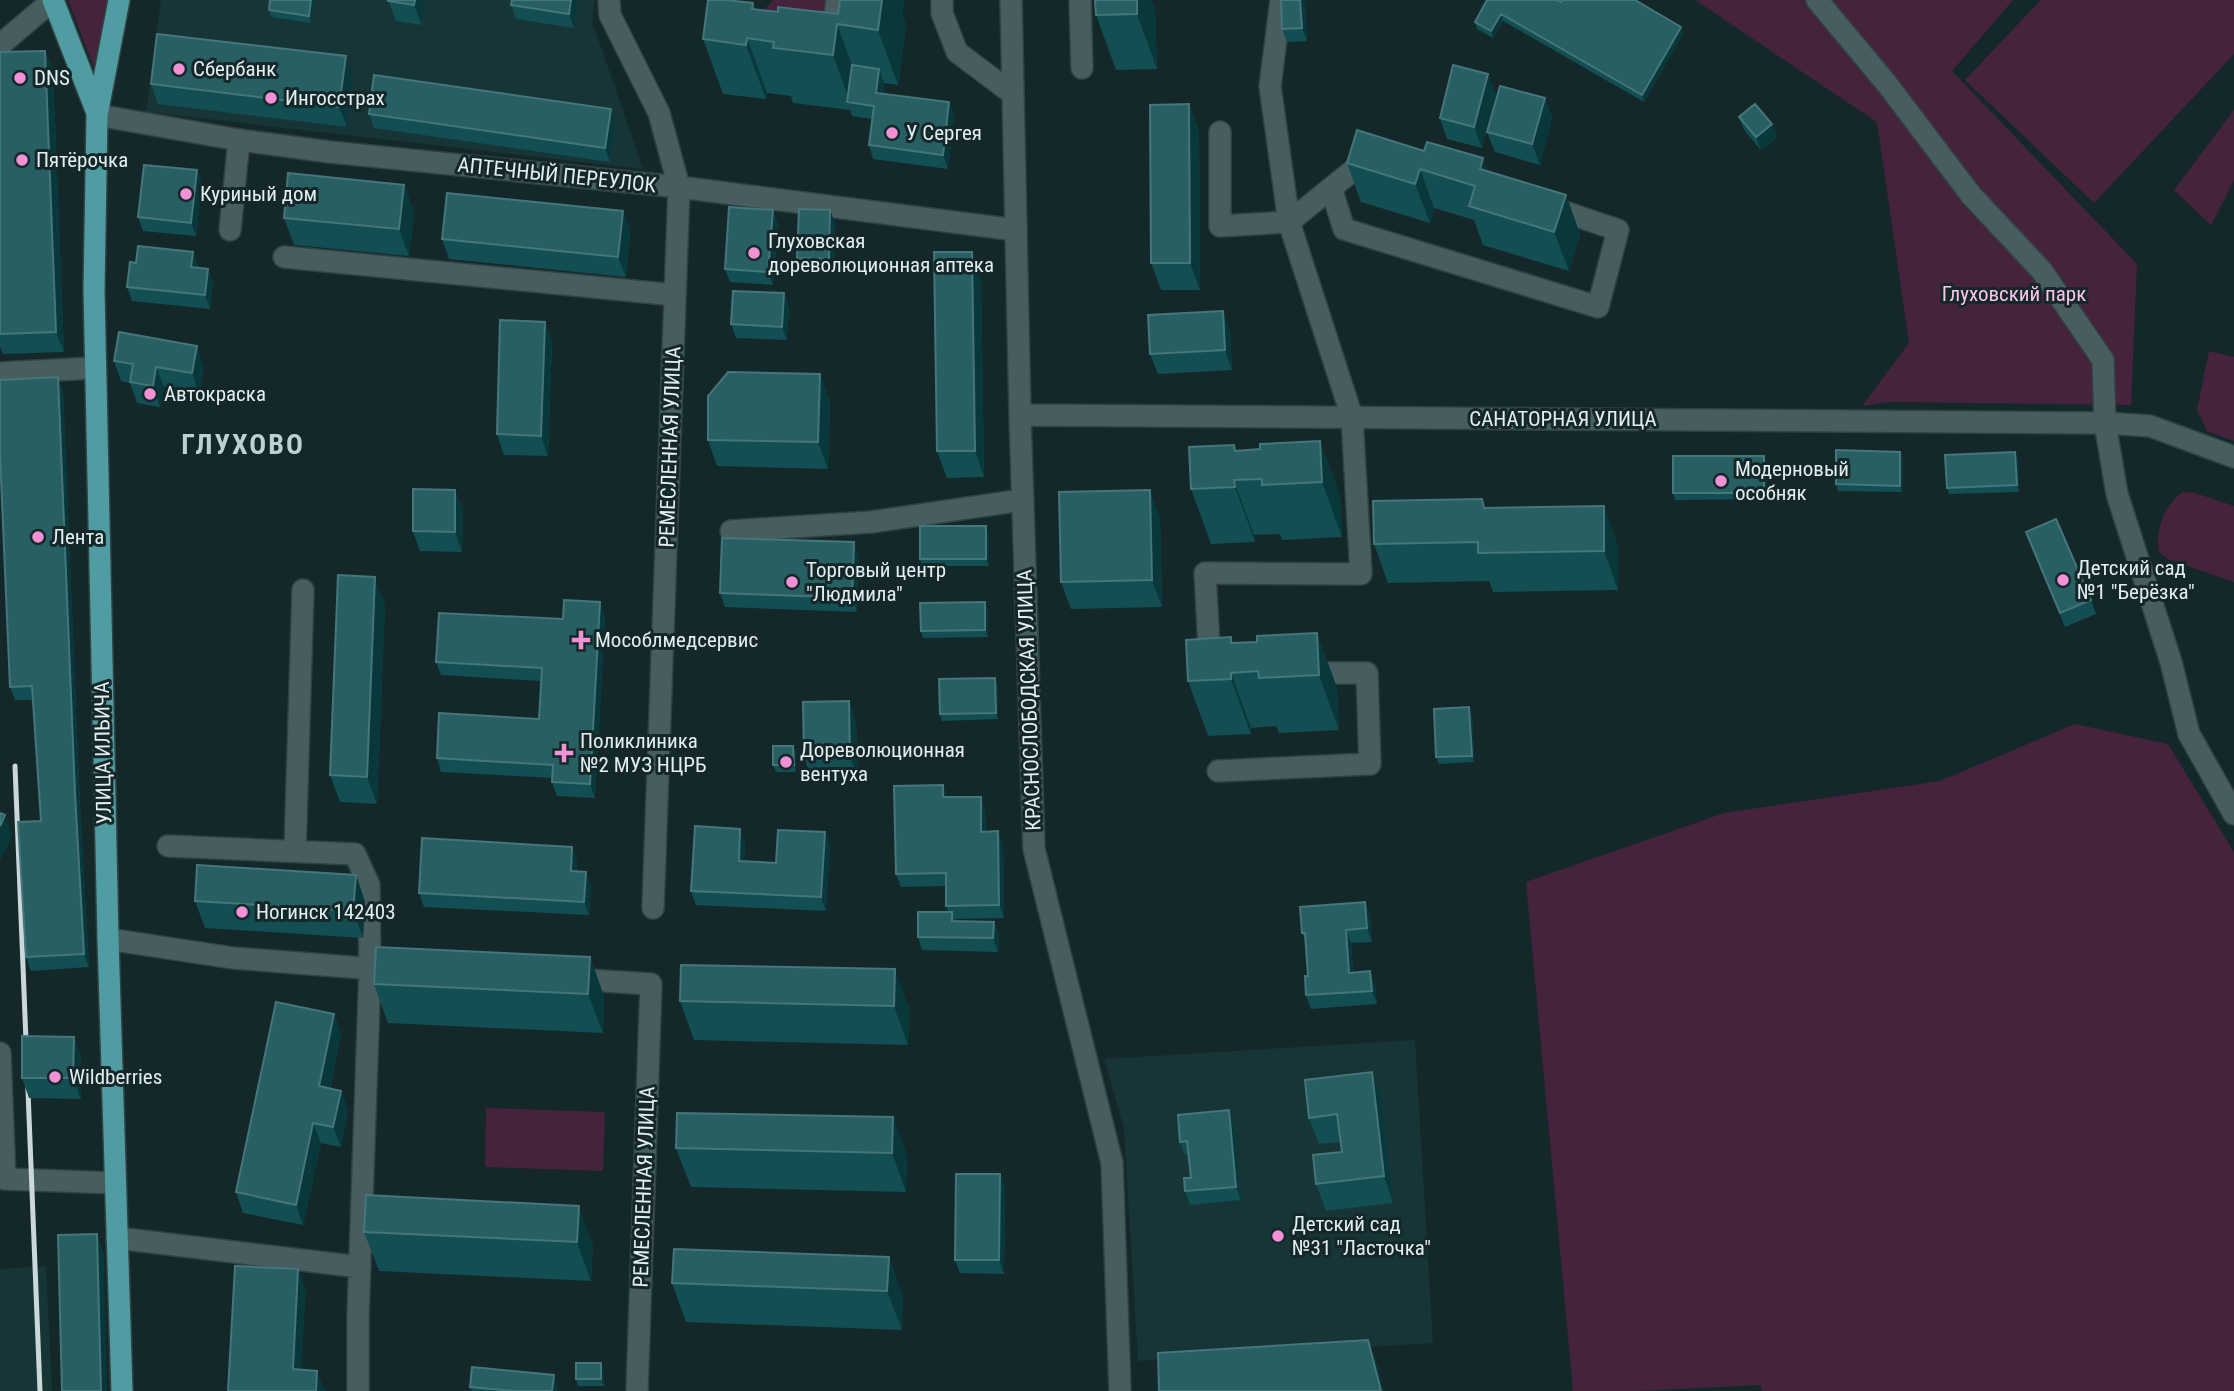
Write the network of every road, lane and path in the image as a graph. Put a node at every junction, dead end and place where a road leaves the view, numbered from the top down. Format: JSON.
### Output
{"nodes":[{"id":1,"x":53,"y":0,"type":"edge"},
{"id":2,"x":119,"y":0,"type":"edge"},
{"id":3,"x":609,"y":0,"type":"edge"},
{"id":4,"x":942,"y":0,"type":"edge"},
{"id":5,"x":1011,"y":0,"type":"edge"},
{"id":6,"x":1080,"y":0,"type":"edge"},
{"id":7,"x":1281,"y":0,"type":"edge"},
{"id":8,"x":1817,"y":0,"type":"edge"},
{"id":9,"x":0,"y":45,"type":"edge"},
{"id":10,"x":1082,"y":68,"type":"dead end"},
{"id":11,"x":1013,"y":94,"type":"junction"},
{"id":12,"x":97,"y":115,"type":"junction"},
{"id":13,"x":1220,"y":132,"type":"dead end"},
{"id":14,"x":239,"y":140,"type":"junction"},
{"id":15,"x":1391,"y":154,"type":"edge"},
{"id":16,"x":679,"y":187,"type":"junction"},
{"id":17,"x":1331,"y":188,"type":"junction"},
{"id":18,"x":1530,"y":200,"type":"edge"},
{"id":19,"x":1289,"y":222,"type":"junction"},
{"id":20,"x":230,"y":230,"type":"dead end"},
{"id":21,"x":1016,"y":230,"type":"junction"},
{"id":22,"x":284,"y":257,"type":"dead end"},
{"id":23,"x":675,"y":295,"type":"junction"},
{"id":24,"x":94,"y":368,"type":"junction"},
{"id":25,"x":0,"y":373,"type":"edge"},
{"id":26,"x":1020,"y":415,"type":"junction"},
{"id":27,"x":1352,"y":417,"type":"junction"},
{"id":28,"x":2105,"y":423,"type":"junction"},
{"id":29,"x":2234,"y":457,"type":"edge"},
{"id":30,"x":1023,"y":499,"type":"junction"},
{"id":31,"x":731,"y":531,"type":"dead end"},
{"id":32,"x":303,"y":590,"type":"dead end"},
{"id":33,"x":1224,"y":673,"type":"edge"},
{"id":34,"x":1276,"y":673,"type":"edge"},
{"id":35,"x":1218,"y":771,"type":"dead end"},
{"id":36,"x":2234,"y":814,"type":"edge"},
{"id":37,"x":168,"y":846,"type":"dead end"},
{"id":38,"x":295,"y":852,"type":"junction"},
{"id":39,"x":653,"y":908,"type":"dead end"},
{"id":40,"x":108,"y":939,"type":"junction"},
{"id":41,"x":370,"y":969,"type":"junction"},
{"id":42,"x":423,"y":972,"type":"edge"},
{"id":43,"x":557,"y":979,"type":"edge"},
{"id":44,"x":0,"y":1053,"type":"edge"},
{"id":45,"x":115,"y":1183,"type":"junction"},
{"id":46,"x":117,"y":1238,"type":"junction"},
{"id":47,"x":360,"y":1267,"type":"junction"},
{"id":48,"x":122,"y":1391,"type":"edge"},
{"id":49,"x":358,"y":1391,"type":"edge"},
{"id":50,"x":637,"y":1391,"type":"edge"},
{"id":51,"x":1120,"y":1391,"type":"edge"}],
"edges":[{"from":1,"to":9,"type":"street"},
{"from":1,"to":12,"type":"main road"},
{"from":2,"to":12,"type":"main road"},
{"from":3,"to":16,"type":"street","name":"РЕМЕСЛЕННАЯ УЛИЦА"},
{"from":4,"to":11,"type":"street"},
{"from":5,"to":11,"type":"street","name":"КРАСНОСЛОБОДСКАЯ УЛИЦА"},
{"from":6,"to":10,"type":"street"},
{"from":7,"to":19,"type":"street"},
{"from":8,"to":28,"type":"street"},
{"from":11,"to":21,"type":"street","name":"КРАСНОСЛОБОДСКАЯ УЛИЦА"},
{"from":12,"to":14,"type":"street","name":"АПТЕЧНЫЙ ПЕРЕУЛОК"},
{"from":12,"to":24,"type":"main road","name":"УЛИЦА ИЛЬИЧА"},
{"from":13,"to":19,"type":"street"},
{"from":14,"to":16,"type":"street","name":"АПТЕЧНЫЙ ПЕРЕУЛОК"},
{"from":14,"to":20,"type":"street"},
{"from":15,"to":17,"type":"street"},
{"from":16,"to":21,"type":"street","name":"АПТЕЧНЫЙ ПЕРЕУЛОК"},
{"from":16,"to":23,"type":"street","name":"РЕМЕСЛЕННАЯ УЛИЦА"},
{"from":17,"to":18,"type":"street"},
{"from":17,"to":19,"type":"street"},
{"from":19,"to":27,"type":"street"},
{"from":21,"to":26,"type":"street","name":"КРАСНОСЛОБОДСКАЯ УЛИЦА"},
{"from":22,"to":23,"type":"street"},
{"from":23,"to":39,"type":"street","name":"РЕМЕСЛЕННАЯ УЛИЦА"},
{"from":24,"to":25,"type":"street"},
{"from":24,"to":40,"type":"main road","name":"УЛИЦА ИЛЬИЧА"},
{"from":26,"to":27,"type":"street","name":"САНАТОРНАЯ УЛИЦА"},
{"from":26,"to":30,"type":"street","name":"КРАСНОСЛОБОДСКАЯ УЛИЦА"},
{"from":27,"to":28,"type":"street","name":"САНАТОРНАЯ УЛИЦА"},
{"from":27,"to":33,"type":"street"},
{"from":28,"to":29,"type":"street","name":"САНАТОРНАЯ УЛИЦА"},
{"from":28,"to":36,"type":"street"},
{"from":30,"to":31,"type":"street"},
{"from":30,"to":51,"type":"street","name":"КРАСНОСЛОБОДСКАЯ УЛИЦА"},
{"from":32,"to":38,"type":"street"},
{"from":34,"to":35,"type":"street"},
{"from":37,"to":38,"type":"street"},
{"from":38,"to":41,"type":"street"},
{"from":40,"to":41,"type":"street"},
{"from":40,"to":45,"type":"main road","name":"УЛИЦА ИЛЬИЧА"},
{"from":41,"to":42,"type":"street"},
{"from":41,"to":47,"type":"street"},
{"from":43,"to":50,"type":"street","name":"РЕМЕСЛЕННАЯ УЛИЦА"},
{"from":44,"to":45,"type":"street"},
{"from":45,"to":46,"type":"main road","name":"УЛИЦА ИЛЬИЧА"},
{"from":46,"to":47,"type":"street"},
{"from":46,"to":48,"type":"main road","name":"УЛИЦА ИЛЬИЧА"},
{"from":47,"to":49,"type":"street"}]}
